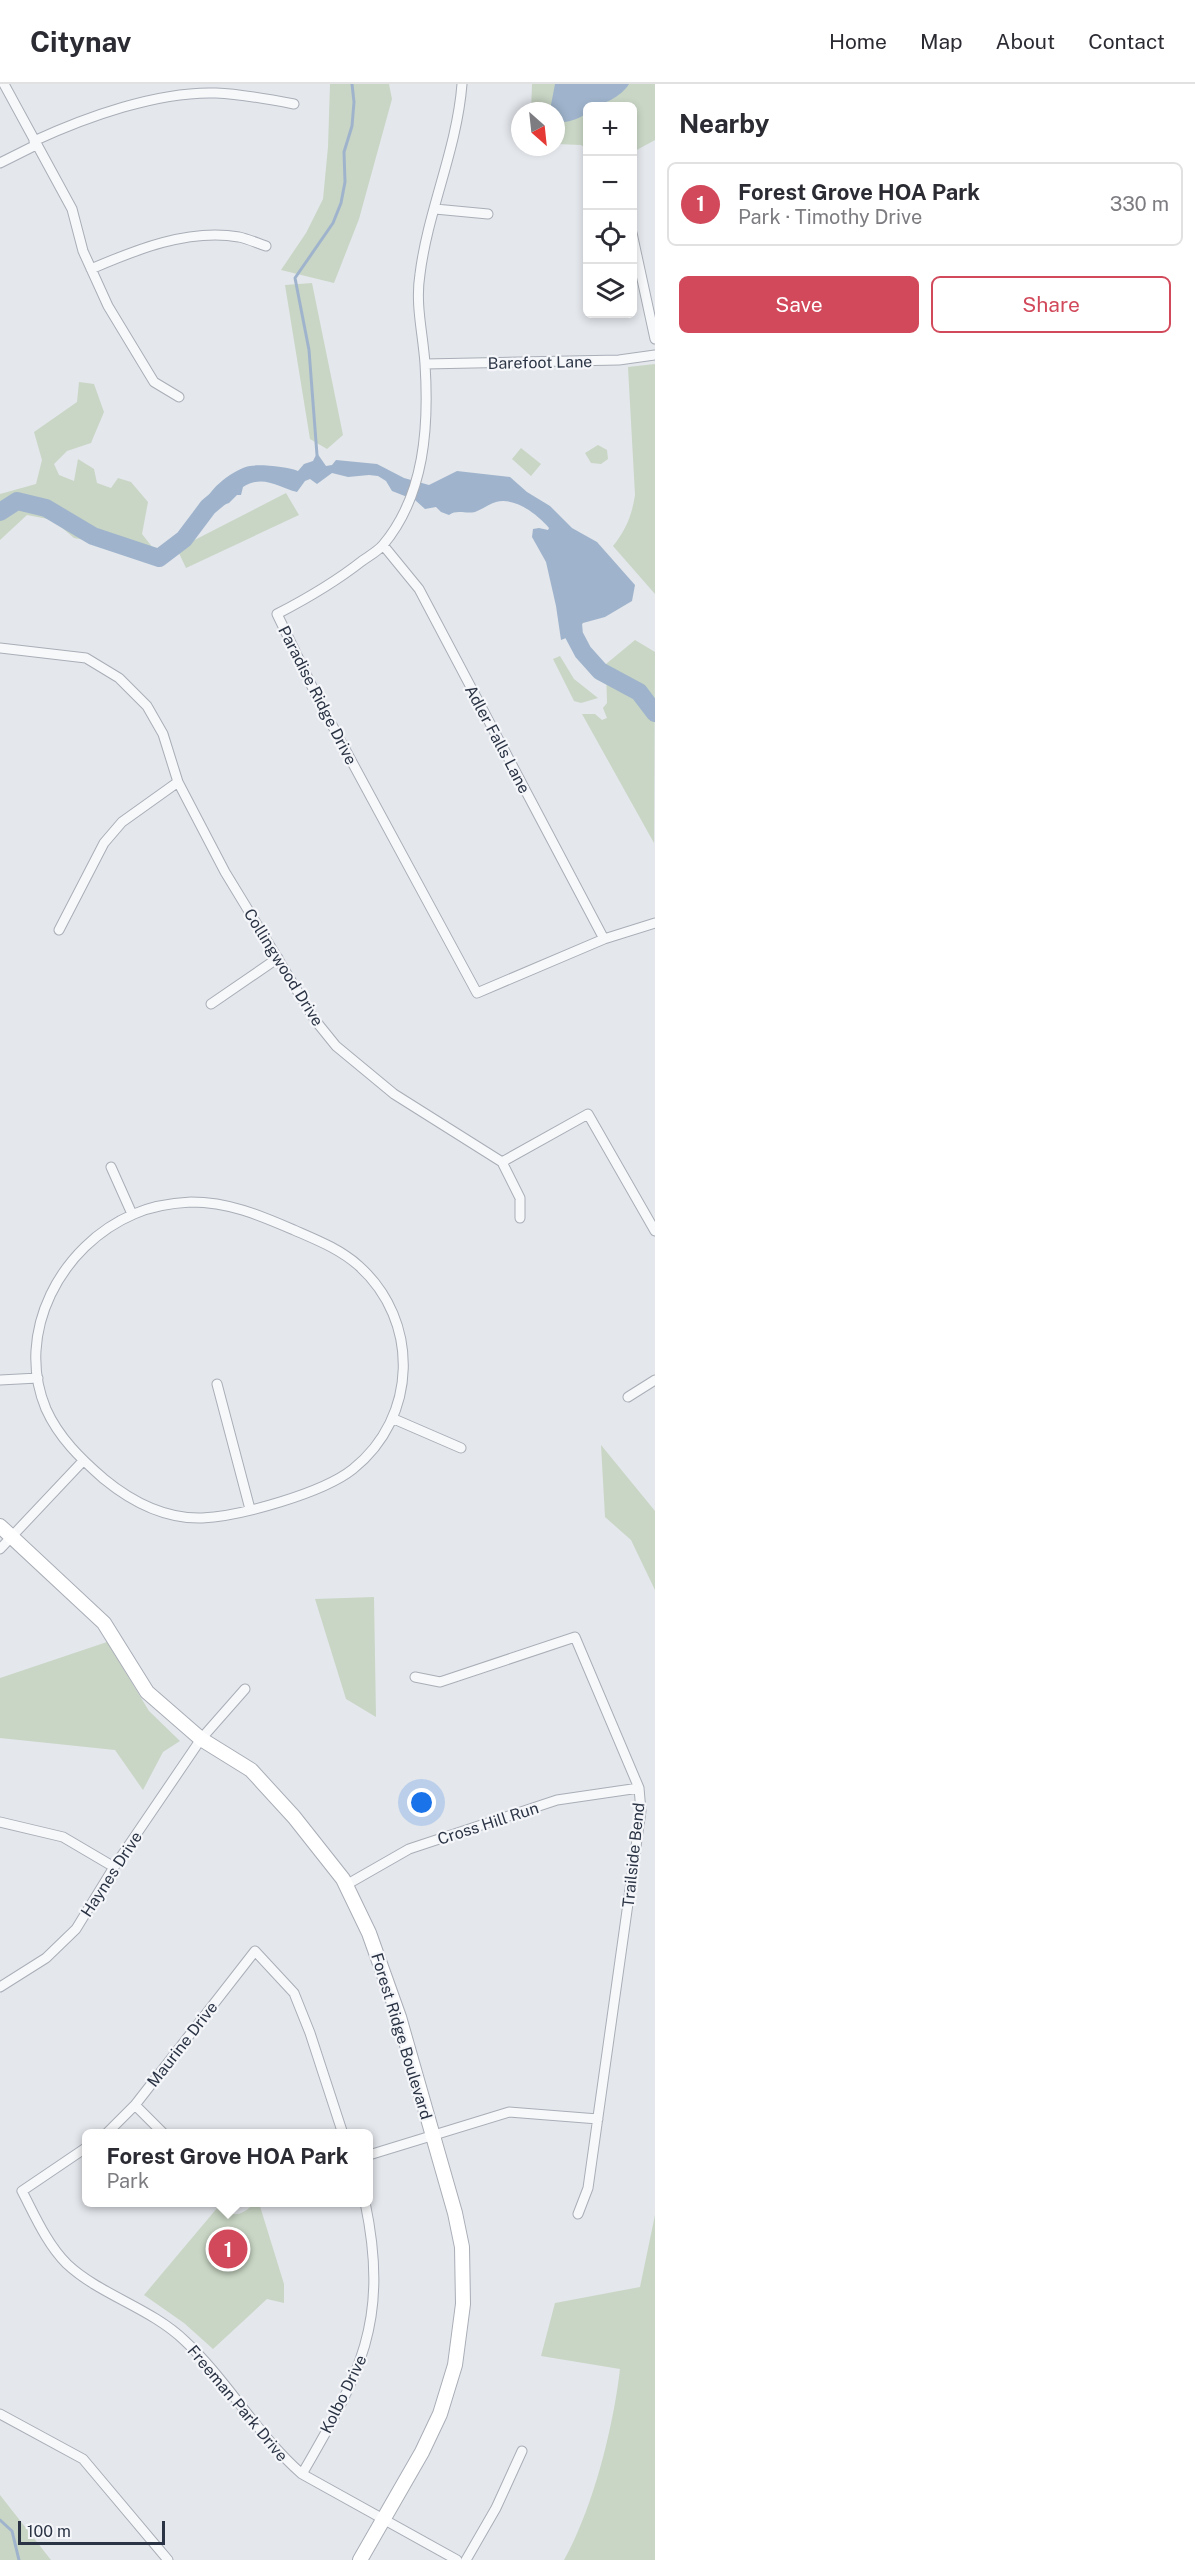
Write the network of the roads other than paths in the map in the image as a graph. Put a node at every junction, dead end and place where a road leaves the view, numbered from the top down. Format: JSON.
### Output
{"nodes":[{"id":1,"x":4,"y":84,"type":"edge"},
{"id":2,"x":462,"y":84,"type":"edge"},
{"id":3,"x":294,"y":104,"type":"dead end"},
{"id":4,"x":35,"y":143,"type":"junction"},
{"id":5,"x":0,"y":163,"type":"edge"},
{"id":6,"x":435,"y":209,"type":"junction"},
{"id":7,"x":489,"y":214,"type":"dead end"},
{"id":8,"x":266,"y":246,"type":"dead end"},
{"id":9,"x":637,"y":252,"type":"edge"},
{"id":10,"x":91,"y":269,"type":"junction"},
{"id":11,"x":655,"y":339,"type":"edge"},
{"id":12,"x":655,"y":355,"type":"edge"},
{"id":13,"x":425,"y":364,"type":"junction"},
{"id":14,"x":179,"y":397,"type":"dead end"},
{"id":15,"x":383,"y":546,"type":"junction"},
{"id":16,"x":0,"y":648,"type":"edge"},
{"id":17,"x":178,"y":782,"type":"junction"},
{"id":18,"x":655,"y":923,"type":"edge"},
{"id":19,"x":59,"y":930,"type":"dead end"},
{"id":20,"x":604,"y":939,"type":"junction"},
{"id":21,"x":278,"y":958,"type":"junction"},
{"id":22,"x":211,"y":1004,"type":"dead end"},
{"id":23,"x":502,"y":1162,"type":"junction"},
{"id":24,"x":111,"y":1167,"type":"dead end"},
{"id":25,"x":132,"y":1214,"type":"junction"},
{"id":26,"x":520,"y":1218,"type":"dead end"},
{"id":27,"x":655,"y":1231,"type":"edge"},
{"id":28,"x":38,"y":1378,"type":"junction"},
{"id":29,"x":0,"y":1380,"type":"edge"},
{"id":30,"x":655,"y":1380,"type":"edge"},
{"id":31,"x":217,"y":1384,"type":"dead end"},
{"id":32,"x":628,"y":1396,"type":"dead end"},
{"id":33,"x":394,"y":1419,"type":"junction"},
{"id":34,"x":461,"y":1448,"type":"dead end"},
{"id":35,"x":83,"y":1461,"type":"junction"},
{"id":36,"x":250,"y":1509,"type":"junction"},
{"id":37,"x":0,"y":1526,"type":"edge"},
{"id":38,"x":12,"y":1537,"type":"junction"},
{"id":39,"x":0,"y":1549,"type":"edge"},
{"id":40,"x":415,"y":1677,"type":"dead end"},
{"id":41,"x":245,"y":1689,"type":"dead end"},
{"id":42,"x":201,"y":1739,"type":"junction"},
{"id":43,"x":639,"y":1788,"type":"junction"},
{"id":44,"x":0,"y":1822,"type":"edge"},
{"id":45,"x":114,"y":1867,"type":"junction"},
{"id":46,"x":346,"y":1885,"type":"junction"},
{"id":47,"x":0,"y":1987,"type":"edge"},
{"id":48,"x":135,"y":2105,"type":"junction"},
{"id":49,"x":598,"y":2120,"type":"junction"},
{"id":50,"x":109,"y":2129,"type":"edge"},
{"id":51,"x":160,"y":2129,"type":"edge"},
{"id":52,"x":342,"y":2129,"type":"edge"},
{"id":53,"x":432,"y":2134,"type":"junction"},
{"id":54,"x":82,"y":2150,"type":"edge"},
{"id":55,"x":373,"y":2154,"type":"edge"},
{"id":56,"x":366,"y":2207,"type":"edge"},
{"id":57,"x":578,"y":2214,"type":"dead end"},
{"id":58,"x":0,"y":2414,"type":"edge"},
{"id":59,"x":522,"y":2451,"type":"dead end"},
{"id":60,"x":302,"y":2474,"type":"junction"},
{"id":61,"x":385,"y":2518,"type":"junction"},
{"id":62,"x":168,"y":2560,"type":"edge"},
{"id":63,"x":360,"y":2560,"type":"edge"},
{"id":64,"x":457,"y":2560,"type":"edge"},
{"id":65,"x":466,"y":2560,"type":"edge"}],
"edges":[{"from":1,"to":4,"type":"street"},
{"from":2,"to":6,"type":"street","name":"Paradise Ridge Drive"},
{"from":3,"to":4,"type":"street"},
{"from":4,"to":5,"type":"street"},
{"from":4,"to":10,"type":"street"},
{"from":6,"to":7,"type":"street"},
{"from":6,"to":13,"type":"street","name":"Paradise Ridge Drive"},
{"from":8,"to":10,"type":"street"},
{"from":9,"to":11,"type":"street"},
{"from":10,"to":14,"type":"street"},
{"from":12,"to":13,"type":"street","name":"Barefoot Lane"},
{"from":13,"to":15,"type":"street","name":"Paradise Ridge Drive"},
{"from":15,"to":20,"type":"street","name":"Adler Falls Lane"},
{"from":15,"to":20,"type":"street","name":"Paradise Ridge Drive"},
{"from":16,"to":17,"type":"street","name":"Collingwood Drive"},
{"from":17,"to":19,"type":"street"},
{"from":17,"to":21,"type":"street","name":"Collingwood Drive"},
{"from":18,"to":20,"type":"street","name":"Paradise Ridge Drive"},
{"from":21,"to":22,"type":"street"},
{"from":21,"to":23,"type":"street","name":"Collingwood Drive"},
{"from":23,"to":26,"type":"street"},
{"from":23,"to":27,"type":"street"},
{"from":24,"to":25,"type":"street"},
{"from":25,"to":28,"type":"street"},
{"from":25,"to":33,"type":"street"},
{"from":28,"to":29,"type":"street"},
{"from":28,"to":35,"type":"street"},
{"from":30,"to":32,"type":"street"},
{"from":31,"to":36,"type":"street"},
{"from":33,"to":34,"type":"street"},
{"from":33,"to":36,"type":"street"},
{"from":35,"to":36,"type":"street"},
{"from":35,"to":38,"type":"street"},
{"from":37,"to":38,"type":"street","name":"Forest Ridge Boulevard"},
{"from":38,"to":39,"type":"street"},
{"from":38,"to":42,"type":"street","name":"Forest Ridge Boulevard"},
{"from":40,"to":43,"type":"street","name":"Trailside Bend"},
{"from":41,"to":42,"type":"street","name":"Haynes Drive"},
{"from":42,"to":45,"type":"street","name":"Haynes Drive"},
{"from":42,"to":46,"type":"street","name":"Forest Ridge Boulevard"},
{"from":43,"to":46,"type":"street","name":"Cross Hill Run"},
{"from":43,"to":49,"type":"street","name":"Trailside Bend"},
{"from":44,"to":45,"type":"street"},
{"from":45,"to":47,"type":"street","name":"Haynes Drive"},
{"from":46,"to":53,"type":"street","name":"Forest Ridge Boulevard"},
{"from":48,"to":50,"type":"street","name":"Maurine Drive"},
{"from":48,"to":51,"type":"street"},
{"from":48,"to":52,"type":"street","name":"Maurine Drive"},
{"from":49,"to":53,"type":"street"},
{"from":49,"to":57,"type":"street","name":"Trailside Bend"},
{"from":53,"to":55,"type":"street"},
{"from":53,"to":61,"type":"street","name":"Forest Ridge Boulevard"},
{"from":54,"to":60,"type":"street","name":"Freeman Park Drive"},
{"from":56,"to":60,"type":"street","name":"Kolbo Drive"},
{"from":58,"to":62,"type":"street"},
{"from":59,"to":65,"type":"street"},
{"from":60,"to":61,"type":"street","name":"Freeman Park Drive"},
{"from":61,"to":63,"type":"street","name":"Forest Ridge Boulevard"},
{"from":61,"to":64,"type":"street","name":"Freeman Park Drive"}]}
